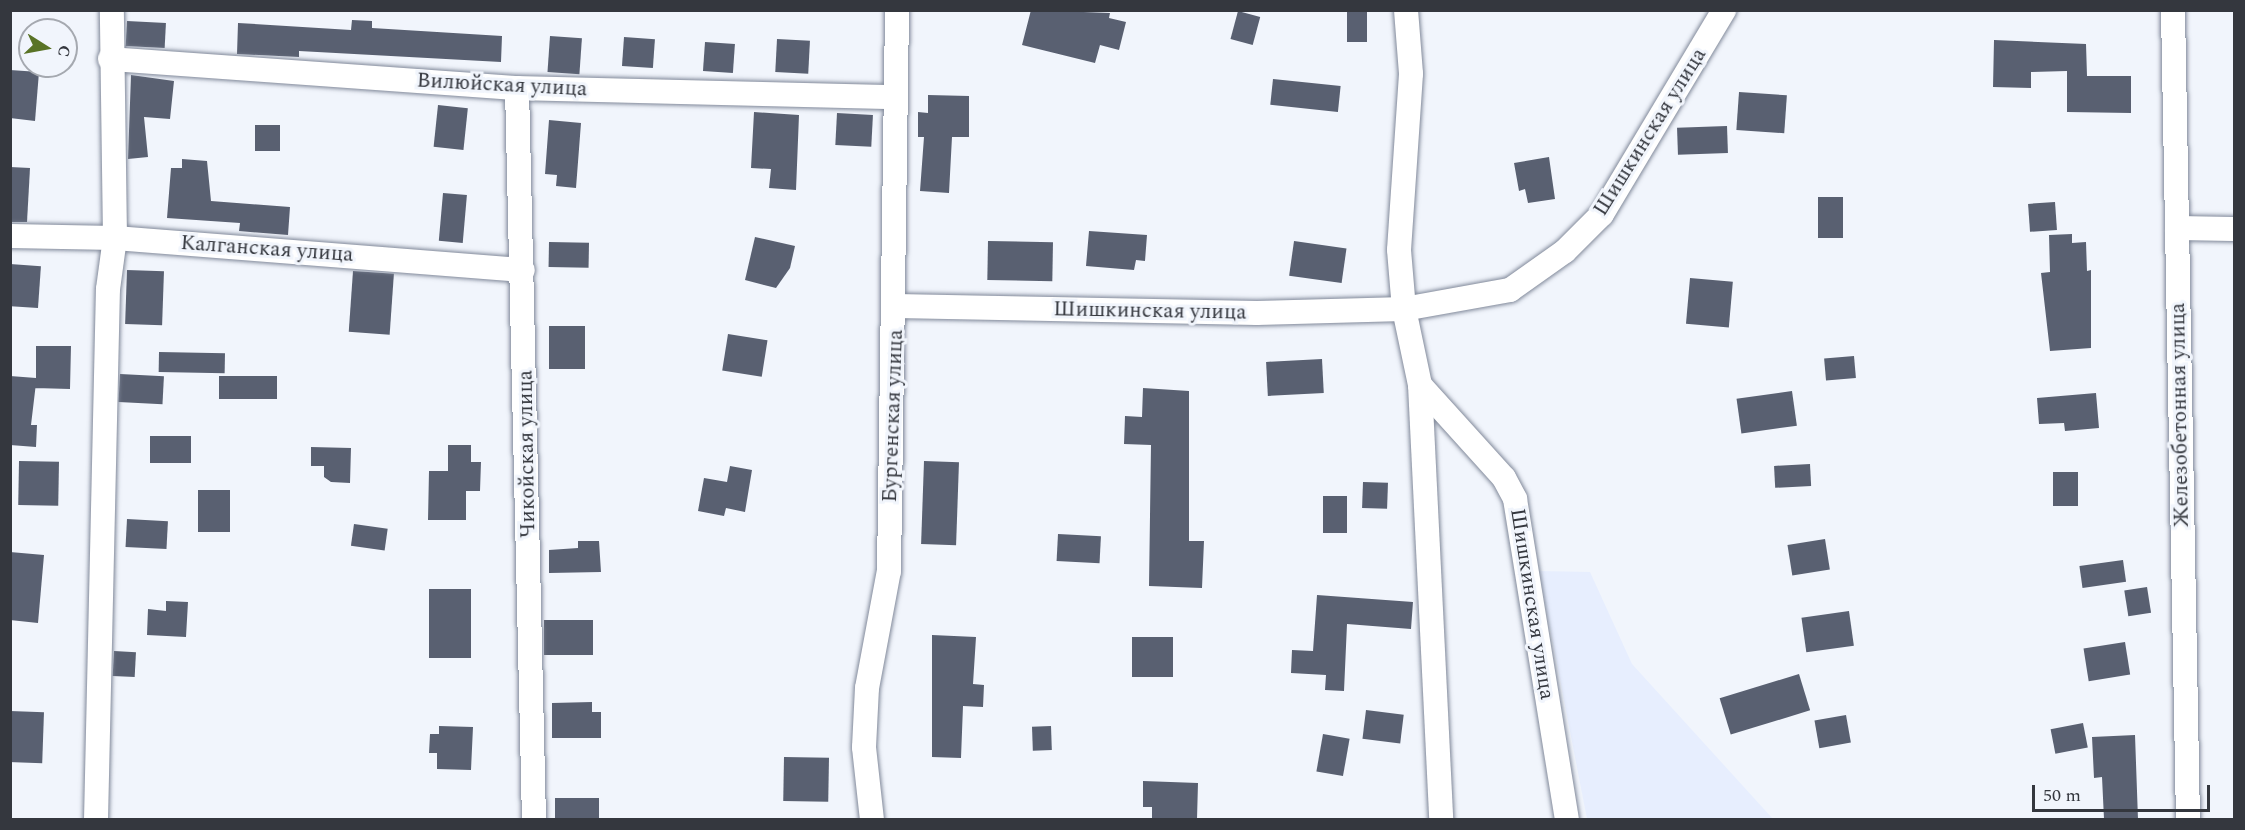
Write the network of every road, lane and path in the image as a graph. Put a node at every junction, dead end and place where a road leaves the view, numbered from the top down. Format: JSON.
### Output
{"nodes":[{"id":1,"x":111,"y":10,"type":"edge"},
{"id":2,"x":897,"y":10,"type":"edge"},
{"id":3,"x":1406,"y":10,"type":"edge"},
{"id":4,"x":1724,"y":10,"type":"edge"},
{"id":5,"x":2173,"y":10,"type":"edge"},
{"id":6,"x":110,"y":59,"type":"junction"},
{"id":7,"x":517,"y":88,"type":"junction"},
{"id":8,"x":895,"y":98,"type":"junction"},
{"id":9,"x":2177,"y":228,"type":"junction"},
{"id":10,"x":2235,"y":229,"type":"edge"},
{"id":11,"x":10,"y":236,"type":"edge"},
{"id":12,"x":115,"y":238,"type":"junction"},
{"id":13,"x":523,"y":270,"type":"junction"},
{"id":14,"x":896,"y":306,"type":"junction"},
{"id":15,"x":1404,"y":309,"type":"junction"},
{"id":16,"x":1420,"y":385,"type":"junction"},
{"id":17,"x":96,"y":819,"type":"edge"},
{"id":18,"x":534,"y":819,"type":"edge"},
{"id":19,"x":872,"y":819,"type":"edge"},
{"id":20,"x":1441,"y":819,"type":"edge"},
{"id":21,"x":1567,"y":819,"type":"edge"},
{"id":22,"x":2188,"y":819,"type":"edge"}],
"edges":[{"from":1,"to":6,"type":"street"},
{"from":2,"to":8,"type":"street","name":"Бургенская улица"},
{"from":3,"to":15,"type":"street"},
{"from":4,"to":15,"type":"street","name":"Шишкинская улица"},
{"from":5,"to":9,"type":"street","name":"Железобетонная улица"},
{"from":6,"to":7,"type":"street","name":"Вилюйская улица"},
{"from":6,"to":12,"type":"street"},
{"from":7,"to":8,"type":"street","name":"Вилюйская улица"},
{"from":7,"to":13,"type":"street","name":"Чикойская улица"},
{"from":8,"to":14,"type":"street","name":"Бургенская улица"},
{"from":9,"to":10,"type":"street"},
{"from":9,"to":22,"type":"street","name":"Железобетонная улица"},
{"from":11,"to":12,"type":"street","name":"Калганская улица"},
{"from":12,"to":13,"type":"street","name":"Калганская улица"},
{"from":12,"to":17,"type":"street"},
{"from":13,"to":18,"type":"street","name":"Чикойская улица"},
{"from":14,"to":15,"type":"street","name":"Шишкинская улица"},
{"from":14,"to":19,"type":"street","name":"Бургенская улица"},
{"from":15,"to":16,"type":"street"},
{"from":16,"to":20,"type":"street"},
{"from":16,"to":21,"type":"street","name":"Шишкинская улица"}]}
